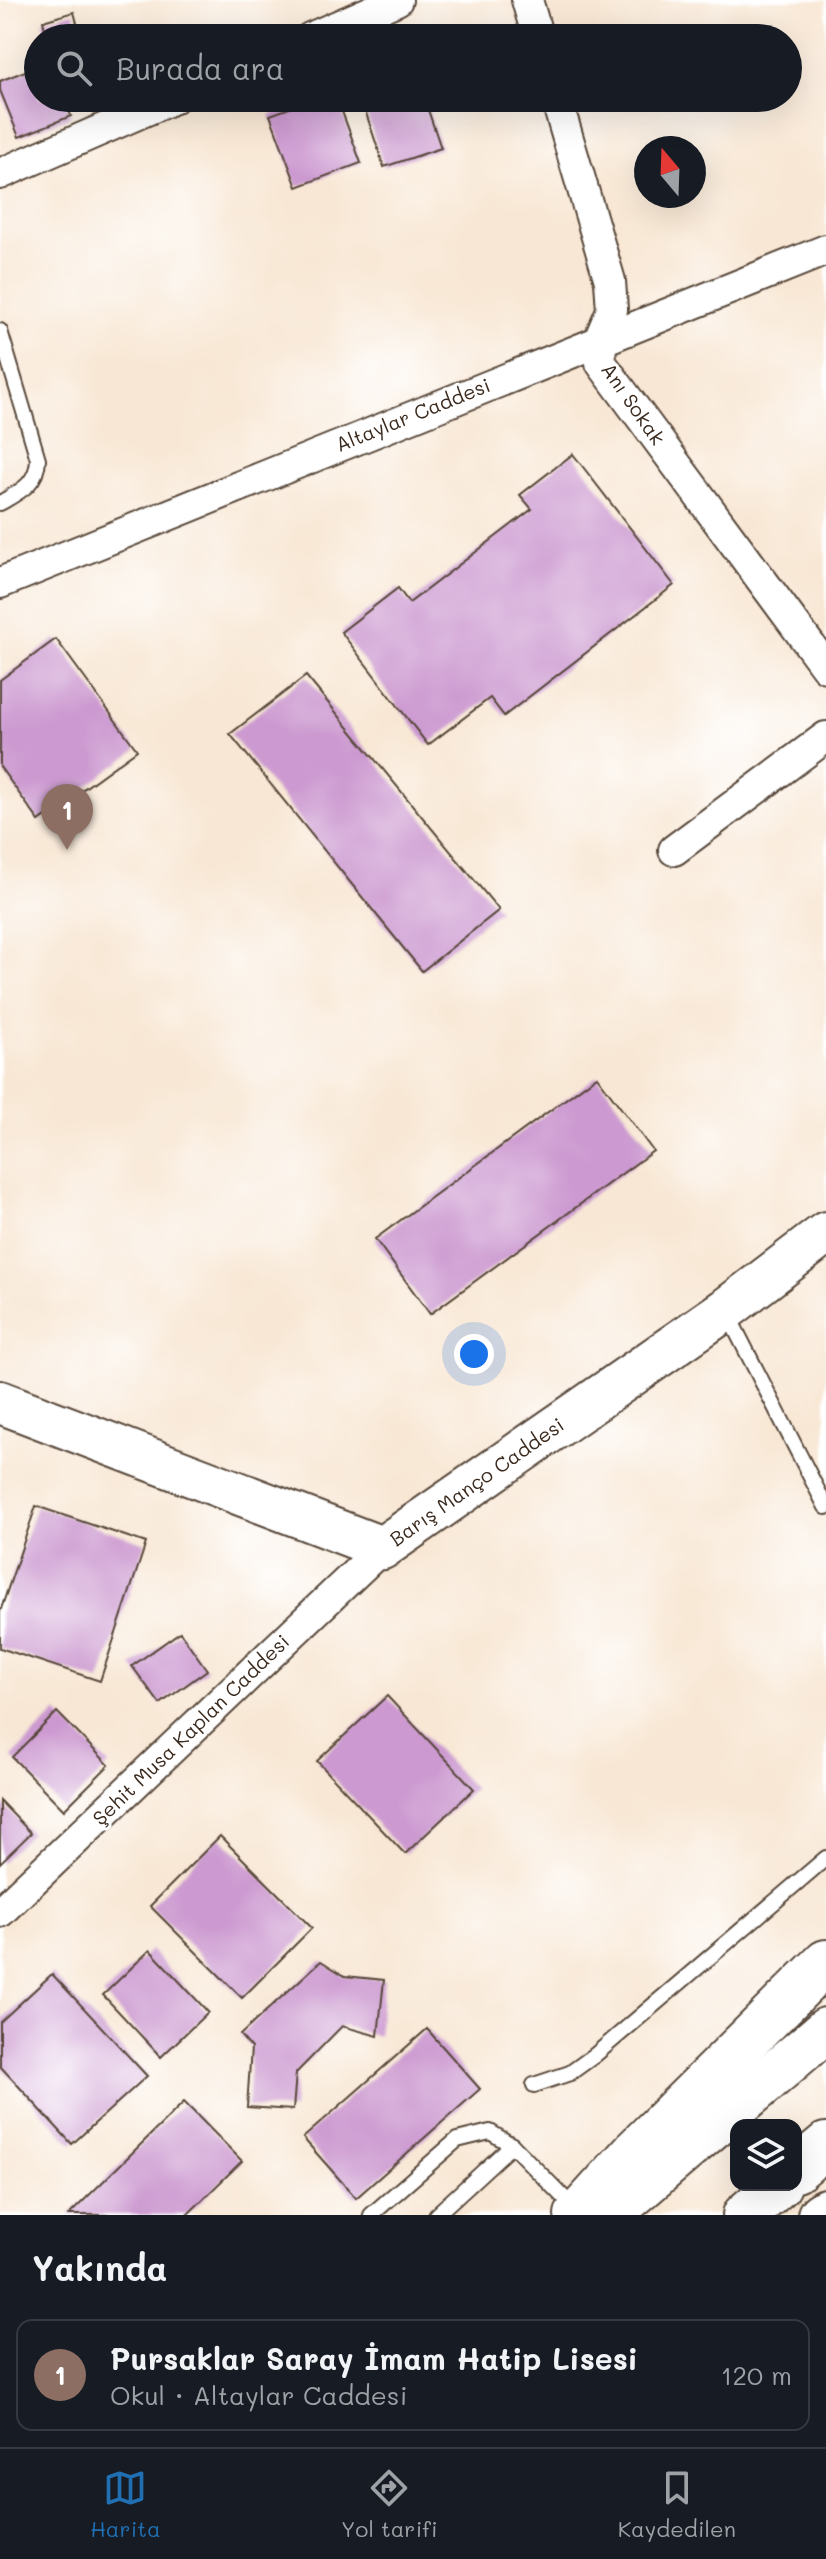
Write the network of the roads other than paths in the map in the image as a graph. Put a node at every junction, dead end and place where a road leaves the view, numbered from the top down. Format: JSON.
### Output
{"nodes":[{"id":1,"x":397,"y":0,"type":"edge"},
{"id":2,"x":527,"y":0,"type":"edge"},
{"id":3,"x":342,"y":24,"type":"edge"},
{"id":4,"x":534,"y":24,"type":"edge"},
{"id":5,"x":142,"y":112,"type":"edge"},
{"id":6,"x":560,"y":112,"type":"edge"},
{"id":7,"x":0,"y":174,"type":"edge"},
{"id":8,"x":826,"y":250,"type":"edge"},
{"id":9,"x":0,"y":331,"type":"edge"},
{"id":10,"x":600,"y":338,"type":"junction"},
{"id":11,"x":0,"y":503,"type":"edge"},
{"id":12,"x":0,"y":583,"type":"edge"},
{"id":13,"x":826,"y":667,"type":"edge"},
{"id":14,"x":826,"y":737,"type":"edge"},
{"id":15,"x":674,"y":850,"type":"dead end"},
{"id":16,"x":826,"y":1233,"type":"edge"},
{"id":17,"x":725,"y":1310,"type":"junction"},
{"id":18,"x":0,"y":1402,"type":"edge"},
{"id":19,"x":826,"y":1507,"type":"edge"},
{"id":20,"x":382,"y":1548,"type":"junction"},
{"id":21,"x":826,"y":1858,"type":"edge"},
{"id":22,"x":0,"y":1912,"type":"edge"},
{"id":23,"x":826,"y":1962,"type":"edge"},
{"id":24,"x":826,"y":2030,"type":"edge"},
{"id":25,"x":534,"y":2085,"type":"dead end"},
{"id":26,"x":512,"y":2145,"type":"junction"},
{"id":27,"x":826,"y":2145,"type":"edge"},
{"id":28,"x":802,"y":2165,"type":"edge"},
{"id":29,"x":772,"y":2191,"type":"edge"},
{"id":30,"x":826,"y":2211,"type":"edge"},
{"id":31,"x":588,"y":2214,"type":"edge"},
{"id":32,"x":371,"y":2215,"type":"edge"},
{"id":33,"x":436,"y":2215,"type":"edge"},
{"id":34,"x":745,"y":2215,"type":"edge"},
{"id":35,"x":820,"y":2215,"type":"edge"}],
"edges":[{"from":1,"to":3,"type":"street"},
{"from":2,"to":4,"type":"street"},
{"from":5,"to":7,"type":"street"},
{"from":6,"to":10,"type":"street","name":"Anı Sokak"},
{"from":8,"to":10,"type":"street","name":"Altaylar Caddesi"},
{"from":9,"to":11,"type":"lane"},
{"from":10,"to":12,"type":"street","name":"Altaylar Caddesi"},
{"from":10,"to":13,"type":"street","name":"Anı Sokak"},
{"from":14,"to":15,"type":"street"},
{"from":16,"to":17,"type":"street","name":"Barış Manço Caddesi"},
{"from":17,"to":19,"type":"lane"},
{"from":17,"to":20,"type":"street","name":"Barış Manço Caddesi"},
{"from":18,"to":20,"type":"street","name":"Barış Manço Caddesi"},
{"from":20,"to":22,"type":"street","name":"Şehit Musa Kaplan Caddesi"},
{"from":21,"to":25,"type":"lane"},
{"from":23,"to":31,"type":"highway"},
{"from":24,"to":31,"type":"highway"},
{"from":26,"to":31,"type":"lane"},
{"from":26,"to":32,"type":"lane"},
{"from":26,"to":33,"type":"lane"},
{"from":27,"to":28,"type":"highway"},
{"from":29,"to":34,"type":"highway"},
{"from":30,"to":35,"type":"highway"}]}
